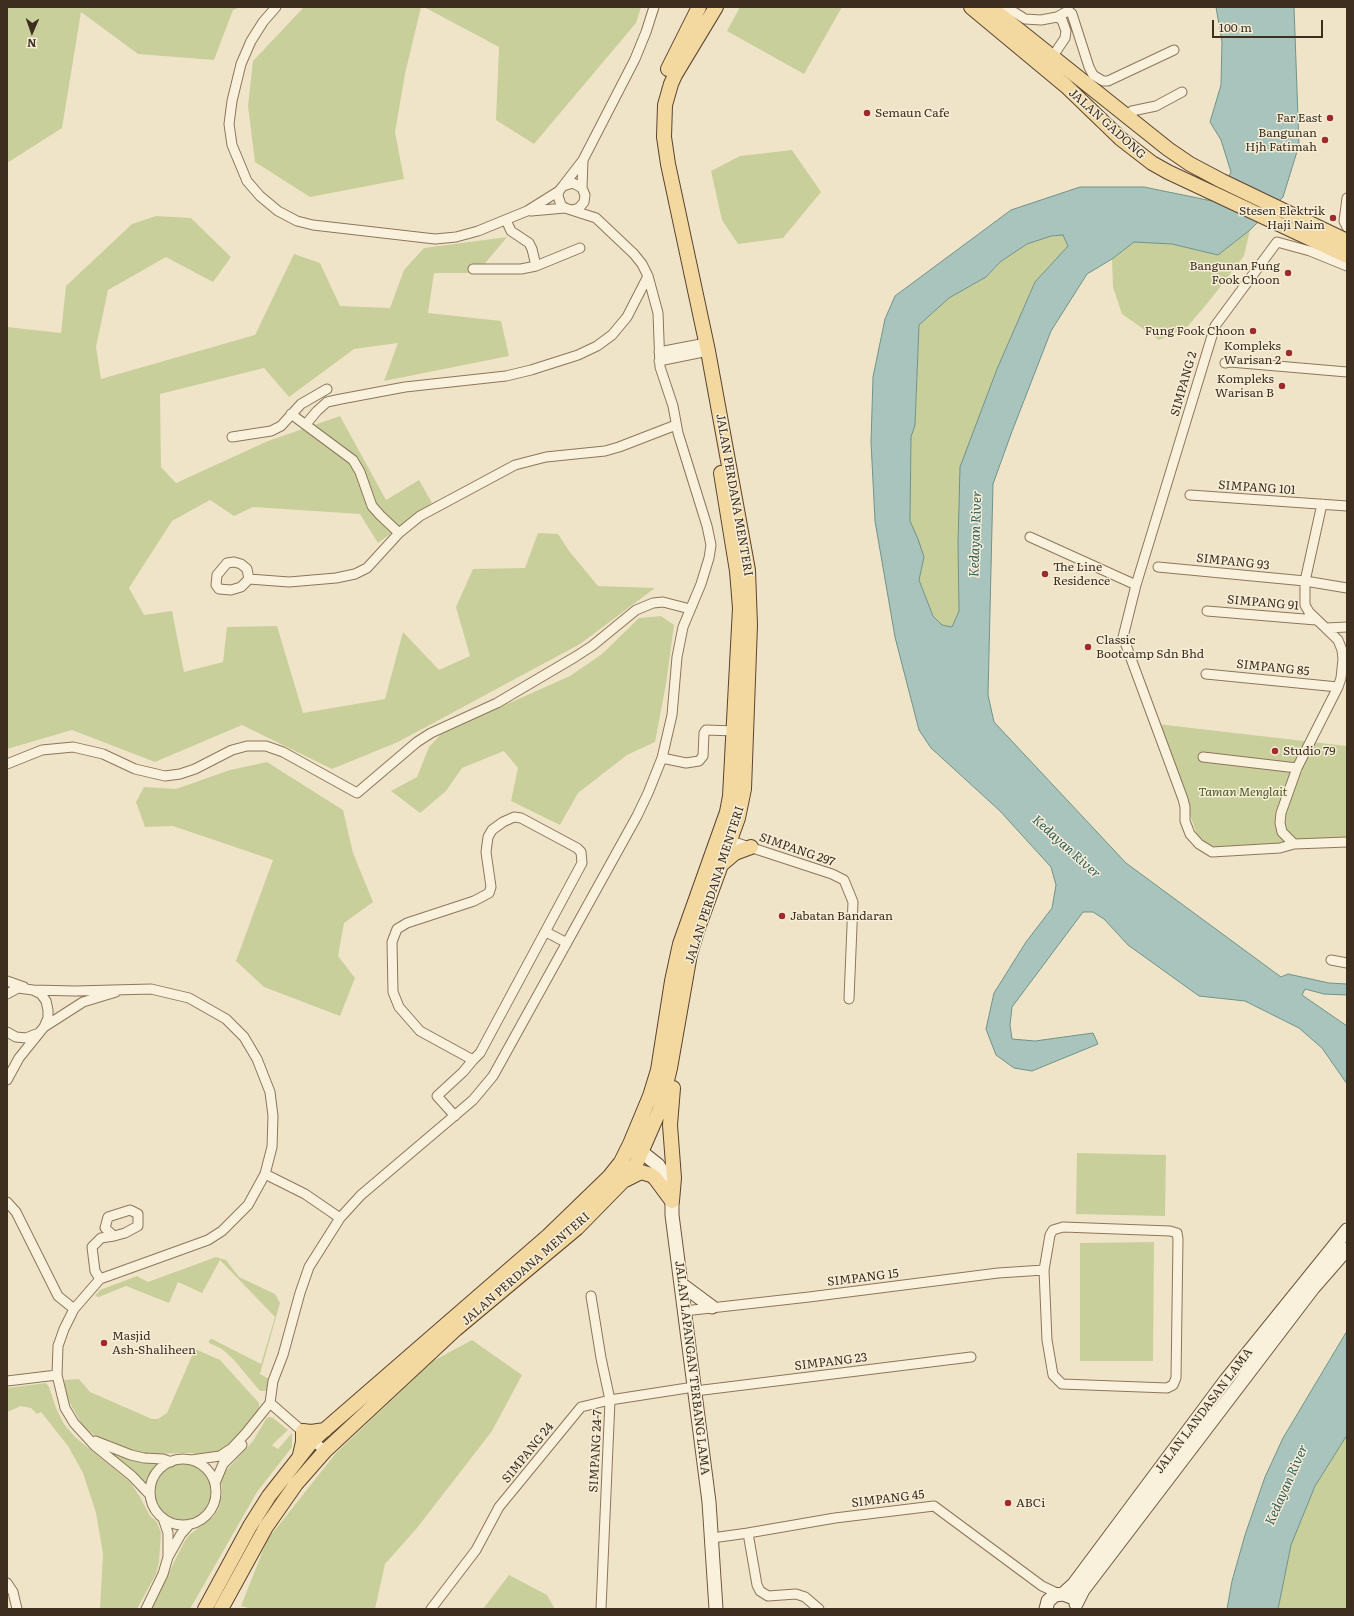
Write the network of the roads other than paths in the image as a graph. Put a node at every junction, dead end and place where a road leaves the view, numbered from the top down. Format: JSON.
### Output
{"nodes":[{"id":1,"x":276,"y":7,"type":"edge"},
{"id":2,"x":654,"y":7,"type":"edge"},
{"id":3,"x":699,"y":7,"type":"edge"},
{"id":4,"x":716,"y":7,"type":"edge"},
{"id":5,"x":971,"y":7,"type":"edge"},
{"id":6,"x":990,"y":7,"type":"edge"},
{"id":7,"x":1006,"y":7,"type":"edge"},
{"id":8,"x":1057,"y":17,"type":"junction"},
{"id":9,"x":1174,"y":50,"type":"dead end"},
{"id":10,"x":1048,"y":62,"type":"junction"},
{"id":11,"x":1182,"y":92,"type":"dead end"},
{"id":12,"x":1127,"y":116,"type":"junction"},
{"id":13,"x":583,"y":160,"type":"junction"},
{"id":14,"x":561,"y":188,"type":"junction"},
{"id":15,"x":584,"y":192,"type":"junction"},
{"id":16,"x":1347,"y":198,"type":"edge"},
{"id":17,"x":569,"y":209,"type":"junction"},
{"id":18,"x":527,"y":211,"type":"junction"},
{"id":19,"x":596,"y":218,"type":"junction"},
{"id":20,"x":506,"y":220,"type":"junction"},
{"id":21,"x":1346,"y":224,"type":"edge"},
{"id":22,"x":1347,"y":241,"type":"edge"},
{"id":23,"x":580,"y":248,"type":"dead end"},
{"id":24,"x":1347,"y":256,"type":"edge"},
{"id":25,"x":536,"y":266,"type":"junction"},
{"id":26,"x":1347,"y":266,"type":"edge"},
{"id":27,"x":473,"y":269,"type":"dead end"},
{"id":28,"x":648,"y":276,"type":"junction"},
{"id":29,"x":704,"y":348,"type":"junction"},
{"id":30,"x":659,"y":356,"type":"junction"},
{"id":31,"x":1225,"y":363,"type":"dead end"},
{"id":32,"x":1346,"y":372,"type":"edge"},
{"id":33,"x":327,"y":390,"type":"dead end"},
{"id":34,"x":291,"y":414,"type":"junction"},
{"id":35,"x":306,"y":424,"type":"junction"},
{"id":36,"x":676,"y":425,"type":"junction"},
{"id":37,"x":232,"y":436,"type":"dead end"},
{"id":38,"x":1190,"y":495,"type":"dead end"},
{"id":39,"x":1322,"y":504,"type":"junction"},
{"id":40,"x":1347,"y":506,"type":"edge"},
{"id":41,"x":399,"y":533,"type":"junction"},
{"id":42,"x":1030,"y":537,"type":"dead end"},
{"id":43,"x":1158,"y":567,"type":"dead end"},
{"id":44,"x":249,"y":579,"type":"dead end"},
{"id":45,"x":1305,"y":581,"type":"junction"},
{"id":46,"x":1136,"y":585,"type":"junction"},
{"id":47,"x":1347,"y":588,"type":"edge"},
{"id":48,"x":690,"y":609,"type":"junction"},
{"id":49,"x":1207,"y":611,"type":"dead end"},
{"id":50,"x":1316,"y":620,"type":"junction"},
{"id":51,"x":1347,"y":627,"type":"edge"},
{"id":52,"x":1326,"y":628,"type":"junction"},
{"id":53,"x":1206,"y":674,"type":"dead end"},
{"id":54,"x":1338,"y":687,"type":"junction"},
{"id":55,"x":735,"y":731,"type":"junction"},
{"id":56,"x":1204,"y":757,"type":"dead end"},
{"id":57,"x":662,"y":758,"type":"junction"},
{"id":58,"x":7,"y":764,"type":"edge"},
{"id":59,"x":1297,"y":768,"type":"junction"},
{"id":60,"x":738,"y":818,"type":"junction"},
{"id":61,"x":724,"y":839,"type":"junction"},
{"id":62,"x":1347,"y":842,"type":"edge"},
{"id":63,"x":1294,"y":844,"type":"junction"},
{"id":64,"x":751,"y":847,"type":"junction"},
{"id":65,"x":722,"y":864,"type":"junction"},
{"id":66,"x":546,"y":932,"type":"junction"},
{"id":67,"x":567,"y":943,"type":"junction"},
{"id":68,"x":1331,"y":960,"type":"dead end"},
{"id":69,"x":1347,"y":963,"type":"edge"},
{"id":70,"x":7,"y":981,"type":"edge"},
{"id":71,"x":135,"y":988,"type":"junction"},
{"id":72,"x":29,"y":989,"type":"junction"},
{"id":73,"x":7,"y":994,"type":"edge"},
{"id":74,"x":849,"y":999,"type":"dead end"},
{"id":75,"x":44,"y":1027,"type":"junction"},
{"id":76,"x":7,"y":1032,"type":"edge"},
{"id":77,"x":36,"y":1034,"type":"junction"},
{"id":78,"x":674,"y":1043,"type":"junction"},
{"id":79,"x":473,"y":1060,"type":"junction"},
{"id":80,"x":7,"y":1080,"type":"edge"},
{"id":81,"x":455,"y":1116,"type":"junction"},
{"id":82,"x":636,"y":1148,"type":"junction"},
{"id":83,"x":265,"y":1174,"type":"junction"},
{"id":84,"x":624,"y":1180,"type":"junction"},
{"id":85,"x":672,"y":1201,"type":"junction"},
{"id":86,"x":7,"y":1202,"type":"edge"},
{"id":87,"x":340,"y":1218,"type":"junction"},
{"id":88,"x":1347,"y":1230,"type":"edge"},
{"id":89,"x":114,"y":1236,"type":"dead end"},
{"id":90,"x":1347,"y":1249,"type":"edge"},
{"id":91,"x":1044,"y":1270,"type":"junction"},
{"id":92,"x":100,"y":1279,"type":"junction"},
{"id":93,"x":681,"y":1284,"type":"junction"},
{"id":94,"x":591,"y":1296,"type":"dead end"},
{"id":95,"x":712,"y":1307,"type":"junction"},
{"id":96,"x":74,"y":1309,"type":"junction"},
{"id":97,"x":684,"y":1311,"type":"junction"},
{"id":98,"x":971,"y":1356,"type":"dead end"},
{"id":99,"x":56,"y":1375,"type":"junction"},
{"id":100,"x":7,"y":1381,"type":"edge"},
{"id":101,"x":694,"y":1389,"type":"junction"},
{"id":102,"x":610,"y":1400,"type":"junction"},
{"id":103,"x":270,"y":1403,"type":"junction"},
{"id":104,"x":262,"y":1413,"type":"junction"},
{"id":105,"x":82,"y":1433,"type":"junction"},
{"id":106,"x":308,"y":1436,"type":"junction"},
{"id":107,"x":325,"y":1451,"type":"junction"},
{"id":108,"x":191,"y":1460,"type":"junction"},
{"id":109,"x":170,"y":1462,"type":"junction"},
{"id":110,"x":215,"y":1483,"type":"junction"},
{"id":111,"x":150,"y":1495,"type":"junction"},
{"id":112,"x":163,"y":1518,"type":"junction"},
{"id":113,"x":190,"y":1524,"type":"junction"},
{"id":114,"x":748,"y":1534,"type":"junction"},
{"id":115,"x":712,"y":1538,"type":"junction"},
{"id":116,"x":168,"y":1558,"type":"junction"},
{"id":117,"x":7,"y":1583,"type":"edge"},
{"id":118,"x":1054,"y":1600,"type":"edge"},
{"id":119,"x":1076,"y":1607,"type":"edge"},
{"id":120,"x":16,"y":1609,"type":"edge"},
{"id":121,"x":146,"y":1609,"type":"edge"},
{"id":122,"x":205,"y":1609,"type":"edge"},
{"id":123,"x":221,"y":1609,"type":"edge"},
{"id":124,"x":431,"y":1609,"type":"edge"},
{"id":125,"x":601,"y":1609,"type":"edge"},
{"id":126,"x":716,"y":1609,"type":"edge"},
{"id":127,"x":819,"y":1609,"type":"edge"}],
"edges":[{"from":1,"to":20,"type":"street"},
{"from":2,"to":13,"type":"street"},
{"from":3,"to":29,"type":"main road","name":"JALAN PERDANA MENTERI"},
{"from":4,"to":29,"type":"main road","name":"JALAN PERDANA MENTERI"},
{"from":5,"to":10,"type":"main road","name":"JALAN GADONG"},
{"from":6,"to":10,"type":"main road","name":"JALAN GADONG"},
{"from":7,"to":8,"type":"street"},
{"from":8,"to":9,"type":"street"},
{"from":8,"to":10,"type":"street"},
{"from":10,"to":12,"type":"main road","name":"JALAN GADONG"},
{"from":10,"to":24,"type":"main road","name":"JALAN GADONG"},
{"from":11,"to":12,"type":"street"},
{"from":12,"to":22,"type":"main road","name":"JALAN GADONG"},
{"from":13,"to":14,"type":"street"},
{"from":13,"to":15,"type":"street"},
{"from":14,"to":15,"type":"street"},
{"from":14,"to":17,"type":"street"},
{"from":14,"to":18,"type":"street"},
{"from":15,"to":17,"type":"street"},
{"from":15,"to":19,"type":"street"},
{"from":16,"to":21,"type":"street"},
{"from":17,"to":18,"type":"street"},
{"from":17,"to":19,"type":"street"},
{"from":18,"to":20,"type":"street"},
{"from":19,"to":28,"type":"street"},
{"from":20,"to":25,"type":"street"},
{"from":23,"to":25,"type":"street"},
{"from":25,"to":27,"type":"street"},
{"from":26,"to":46,"type":"street","name":"SIMPANG 2"},
{"from":28,"to":30,"type":"street"},
{"from":28,"to":35,"type":"street"},
{"from":29,"to":30,"type":"street"},
{"from":29,"to":55,"type":"main road","name":"JALAN PERDANA MENTERI"},
{"from":29,"to":60,"type":"main road","name":"JALAN PERDANA MENTERI"},
{"from":30,"to":36,"type":"street"},
{"from":31,"to":32,"type":"street"},
{"from":33,"to":34,"type":"street"},
{"from":34,"to":35,"type":"street"},
{"from":34,"to":37,"type":"street"},
{"from":35,"to":41,"type":"street"},
{"from":36,"to":41,"type":"street"},
{"from":36,"to":48,"type":"street"},
{"from":38,"to":39,"type":"street","name":"SIMPANG 101"},
{"from":39,"to":40,"type":"street","name":"SIMPANG 101"},
{"from":39,"to":45,"type":"street"},
{"from":41,"to":44,"type":"street"},
{"from":42,"to":46,"type":"street"},
{"from":43,"to":45,"type":"street","name":"SIMPANG 93"},
{"from":45,"to":47,"type":"street","name":"SIMPANG 93"},
{"from":45,"to":50,"type":"street"},
{"from":46,"to":63,"type":"street","name":"SIMPANG 2"},
{"from":48,"to":57,"type":"street"},
{"from":48,"to":58,"type":"street"},
{"from":49,"to":50,"type":"street","name":"SIMPANG 91"},
{"from":50,"to":52,"type":"street"},
{"from":51,"to":52,"type":"street"},
{"from":52,"to":54,"type":"street"},
{"from":53,"to":54,"type":"street","name":"SIMPANG 85"},
{"from":54,"to":59,"type":"street"},
{"from":55,"to":57,"type":"street"},
{"from":55,"to":61,"type":"main road","name":"JALAN PERDANA MENTERI"},
{"from":56,"to":59,"type":"street"},
{"from":57,"to":67,"type":"street"},
{"from":59,"to":63,"type":"street"},
{"from":60,"to":61,"type":"main road","name":"JALAN PERDANA MENTERI"},
{"from":60,"to":64,"type":"main road"},
{"from":61,"to":64,"type":"street","name":"SIMPANG 297"},
{"from":61,"to":65,"type":"main road","name":"JALAN PERDANA MENTERI"},
{"from":61,"to":82,"type":"main road","name":"JALAN PERDANA MENTERI"},
{"from":62,"to":63,"type":"street"},
{"from":64,"to":65,"type":"main road"},
{"from":64,"to":74,"type":"street","name":"SIMPANG 297"},
{"from":65,"to":78,"type":"main road","name":"JALAN PERDANA MENTERI"},
{"from":66,"to":67,"type":"street"},
{"from":66,"to":79,"type":"street"},
{"from":66,"to":79,"type":"street"},
{"from":67,"to":81,"type":"street"},
{"from":68,"to":69,"type":"street"},
{"from":70,"to":72,"type":"street"},
{"from":71,"to":72,"type":"street"},
{"from":71,"to":75,"type":"street"},
{"from":71,"to":83,"type":"street"},
{"from":72,"to":73,"type":"street"},
{"from":72,"to":75,"type":"street"},
{"from":75,"to":77,"type":"street"},
{"from":76,"to":77,"type":"street"},
{"from":77,"to":80,"type":"street"},
{"from":78,"to":82,"type":"main road","name":"JALAN PERDANA MENTERI"},
{"from":78,"to":85,"type":"main road"},
{"from":79,"to":81,"type":"street"},
{"from":81,"to":87,"type":"street"},
{"from":82,"to":84,"type":"main road","name":"JALAN PERDANA MENTERI"},
{"from":82,"to":85,"type":"main road","name":"JALAN LAPANGAN TERBANG LAMA"},
{"from":82,"to":106,"type":"main road","name":"JALAN PERDANA MENTERI"},
{"from":83,"to":87,"type":"street"},
{"from":83,"to":92,"type":"street"},
{"from":84,"to":85,"type":"main road"},
{"from":84,"to":107,"type":"main road","name":"JALAN PERDANA MENTERI"},
{"from":85,"to":93,"type":"main road","name":"JALAN LAPANGAN TERBANG LAMA"},
{"from":86,"to":96,"type":"street"},
{"from":87,"to":103,"type":"street"},
{"from":88,"to":118,"type":"main road","name":"JALAN LANDASAN LAMA"},
{"from":89,"to":92,"type":"street"},
{"from":90,"to":119,"type":"main road","name":"JALAN LANDASAN LAMA"},
{"from":91,"to":91,"type":"street"},
{"from":91,"to":95,"type":"street","name":"SIMPANG 15"},
{"from":92,"to":96,"type":"street"},
{"from":93,"to":95,"type":"main road"},
{"from":93,"to":97,"type":"main road","name":"JALAN LAPANGAN TERBANG LAMA"},
{"from":94,"to":102,"type":"street","name":"SIMPANG 24-7"},
{"from":95,"to":97,"type":"street","name":"SIMPANG 15"},
{"from":96,"to":99,"type":"street"},
{"from":97,"to":101,"type":"main road","name":"JALAN LAPANGAN TERBANG LAMA"},
{"from":98,"to":101,"type":"street","name":"SIMPANG 23"},
{"from":99,"to":100,"type":"street"},
{"from":99,"to":105,"type":"street"},
{"from":101,"to":102,"type":"street","name":"SIMPANG 24"},
{"from":101,"to":115,"type":"main road","name":"JALAN LAPANGAN TERBANG LAMA"},
{"from":102,"to":124,"type":"street","name":"SIMPANG 24"},
{"from":102,"to":125,"type":"street","name":"SIMPANG 24-7"},
{"from":103,"to":104,"type":"street"},
{"from":103,"to":106,"type":"street"},
{"from":104,"to":108,"type":"street"},
{"from":104,"to":110,"type":"street"},
{"from":105,"to":109,"type":"street"},
{"from":105,"to":111,"type":"street"},
{"from":106,"to":107,"type":"street"},
{"from":106,"to":122,"type":"main road","name":"JALAN PERDANA MENTERI"},
{"from":107,"to":123,"type":"main road","name":"JALAN PERDANA MENTERI"},
{"from":108,"to":109,"type":"street"},
{"from":108,"to":110,"type":"street"},
{"from":109,"to":111,"type":"street"},
{"from":110,"to":113,"type":"street"},
{"from":111,"to":112,"type":"street"},
{"from":112,"to":113,"type":"street"},
{"from":112,"to":116,"type":"street"},
{"from":113,"to":116,"type":"street"},
{"from":114,"to":115,"type":"street","name":"SIMPANG 45"},
{"from":114,"to":118,"type":"street","name":"SIMPANG 45"},
{"from":114,"to":127,"type":"street"},
{"from":115,"to":126,"type":"main road","name":"JALAN LAPANGAN TERBANG LAMA"},
{"from":116,"to":121,"type":"street"},
{"from":117,"to":120,"type":"street"},
{"from":118,"to":119,"type":"main road"}]}
